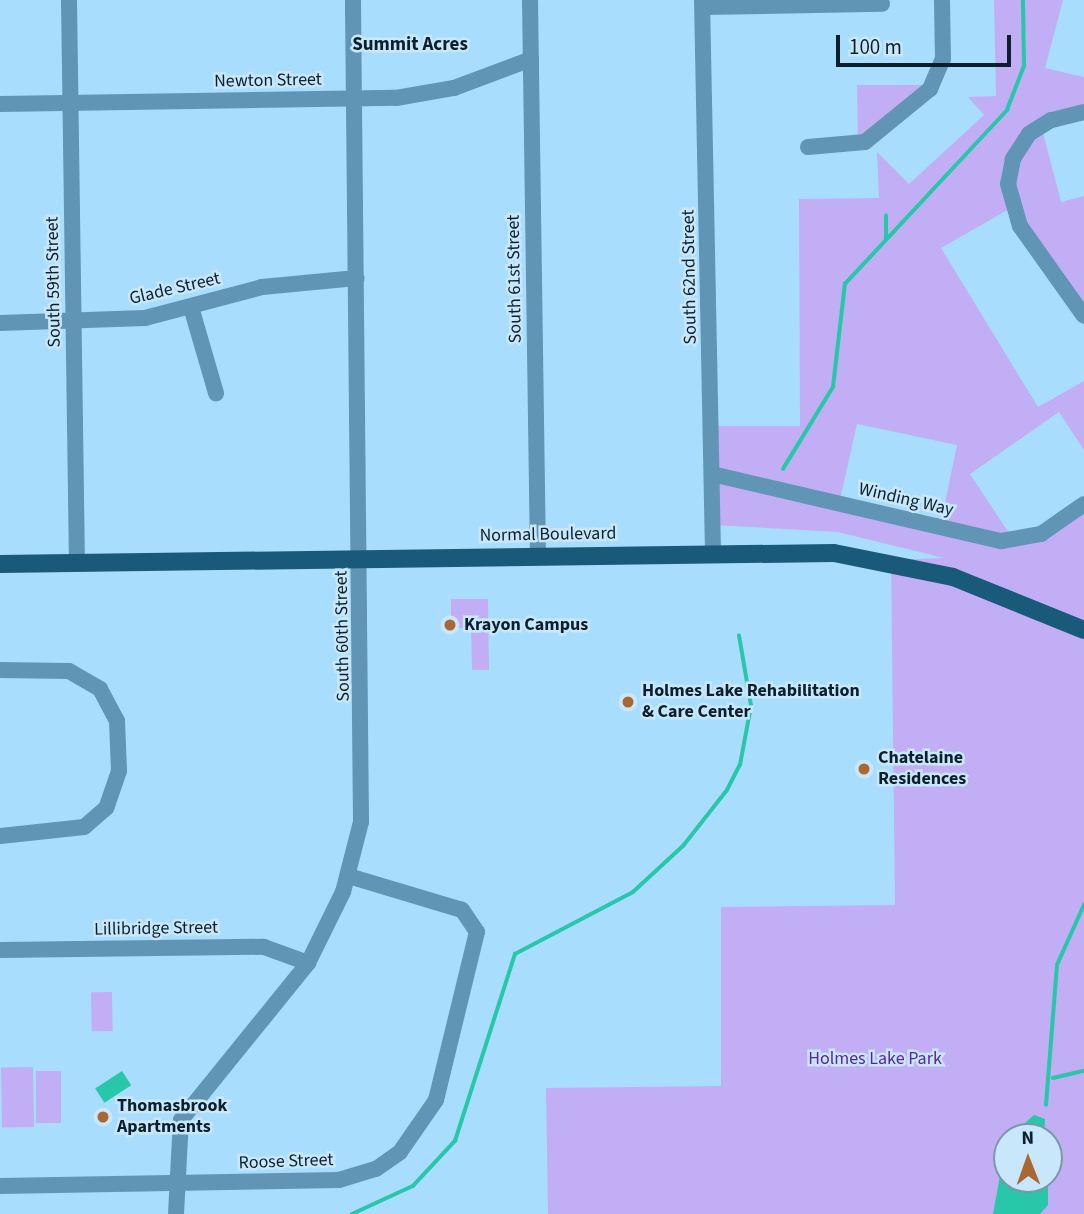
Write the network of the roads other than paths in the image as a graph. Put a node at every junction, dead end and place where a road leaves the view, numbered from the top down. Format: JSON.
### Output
{"nodes":[{"id":1,"x":69,"y":0,"type":"edge"},
{"id":2,"x":353,"y":0,"type":"edge"},
{"id":3,"x":530,"y":0,"type":"edge"},
{"id":4,"x":942,"y":0,"type":"edge"},
{"id":5,"x":702,"y":3,"type":"edge"},
{"id":6,"x":882,"y":4,"type":"dead end"},
{"id":7,"x":531,"y":59,"type":"junction"},
{"id":8,"x":355,"y":99,"type":"junction"},
{"id":9,"x":70,"y":103,"type":"junction"},
{"id":10,"x":0,"y":104,"type":"edge"},
{"id":11,"x":1084,"y":112,"type":"edge"},
{"id":12,"x":808,"y":147,"type":"dead end"},
{"id":13,"x":357,"y":278,"type":"junction"},
{"id":14,"x":191,"y":307,"type":"junction"},
{"id":15,"x":1084,"y":315,"type":"edge"},
{"id":16,"x":74,"y":322,"type":"junction"},
{"id":17,"x":0,"y":323,"type":"edge"},
{"id":18,"x":216,"y":393,"type":"dead end"},
{"id":19,"x":712,"y":474,"type":"junction"},
{"id":20,"x":1084,"y":504,"type":"edge"},
{"id":21,"x":713,"y":554,"type":"junction"},
{"id":22,"x":538,"y":557,"type":"junction"},
{"id":23,"x":361,"y":558,"type":"junction"},
{"id":24,"x":77,"y":563,"type":"junction"},
{"id":25,"x":0,"y":564,"type":"edge"},
{"id":26,"x":1084,"y":630,"type":"edge"},
{"id":27,"x":0,"y":670,"type":"edge"},
{"id":28,"x":0,"y":836,"type":"edge"},
{"id":29,"x":349,"y":876,"type":"junction"},
{"id":30,"x":0,"y":950,"type":"edge"},
{"id":31,"x":309,"y":963,"type":"junction"},
{"id":32,"x":175,"y":1183,"type":"junction"},
{"id":33,"x":0,"y":1186,"type":"edge"},
{"id":34,"x":176,"y":1214,"type":"edge"}],
"edges":[{"from":1,"to":9,"type":"street","name":"South 59th Street"},
{"from":2,"to":8,"type":"street","name":"South 60th Street"},
{"from":3,"to":7,"type":"street","name":"South 61st Street"},
{"from":4,"to":12,"type":"street"},
{"from":5,"to":6,"type":"street"},
{"from":5,"to":19,"type":"street","name":"South 62nd Street"},
{"from":7,"to":8,"type":"street","name":"Newton Street"},
{"from":7,"to":22,"type":"street","name":"South 61st Street"},
{"from":8,"to":9,"type":"street","name":"Newton Street"},
{"from":8,"to":13,"type":"street","name":"South 60th Street"},
{"from":9,"to":10,"type":"street","name":"Newton Street"},
{"from":9,"to":16,"type":"street","name":"South 59th Street"},
{"from":11,"to":15,"type":"street"},
{"from":13,"to":14,"type":"street","name":"Glade Street"},
{"from":13,"to":23,"type":"street","name":"South 60th Street"},
{"from":14,"to":16,"type":"street","name":"Glade Street"},
{"from":14,"to":18,"type":"street"},
{"from":16,"to":17,"type":"street","name":"Glade Street"},
{"from":16,"to":24,"type":"street","name":"South 59th Street"},
{"from":19,"to":20,"type":"street","name":"Winding Way"},
{"from":19,"to":21,"type":"street","name":"South 62nd Street"},
{"from":21,"to":22,"type":"main road","name":"Normal Boulevard"},
{"from":21,"to":26,"type":"main road","name":"Normal Boulevard"},
{"from":22,"to":23,"type":"main road","name":"Normal Boulevard"},
{"from":23,"to":24,"type":"main road","name":"Normal Boulevard"},
{"from":23,"to":29,"type":"street","name":"South 60th Street"},
{"from":24,"to":25,"type":"main road","name":"Normal Boulevard"},
{"from":27,"to":28,"type":"street"},
{"from":29,"to":31,"type":"street","name":"South 60th Street"},
{"from":29,"to":32,"type":"street","name":"Roose Street"},
{"from":30,"to":31,"type":"street","name":"Lillibridge Street"},
{"from":31,"to":32,"type":"street","name":"South 60th Street"},
{"from":32,"to":33,"type":"street","name":"Roose Street"},
{"from":32,"to":34,"type":"street","name":"South 60th Street"}]}
